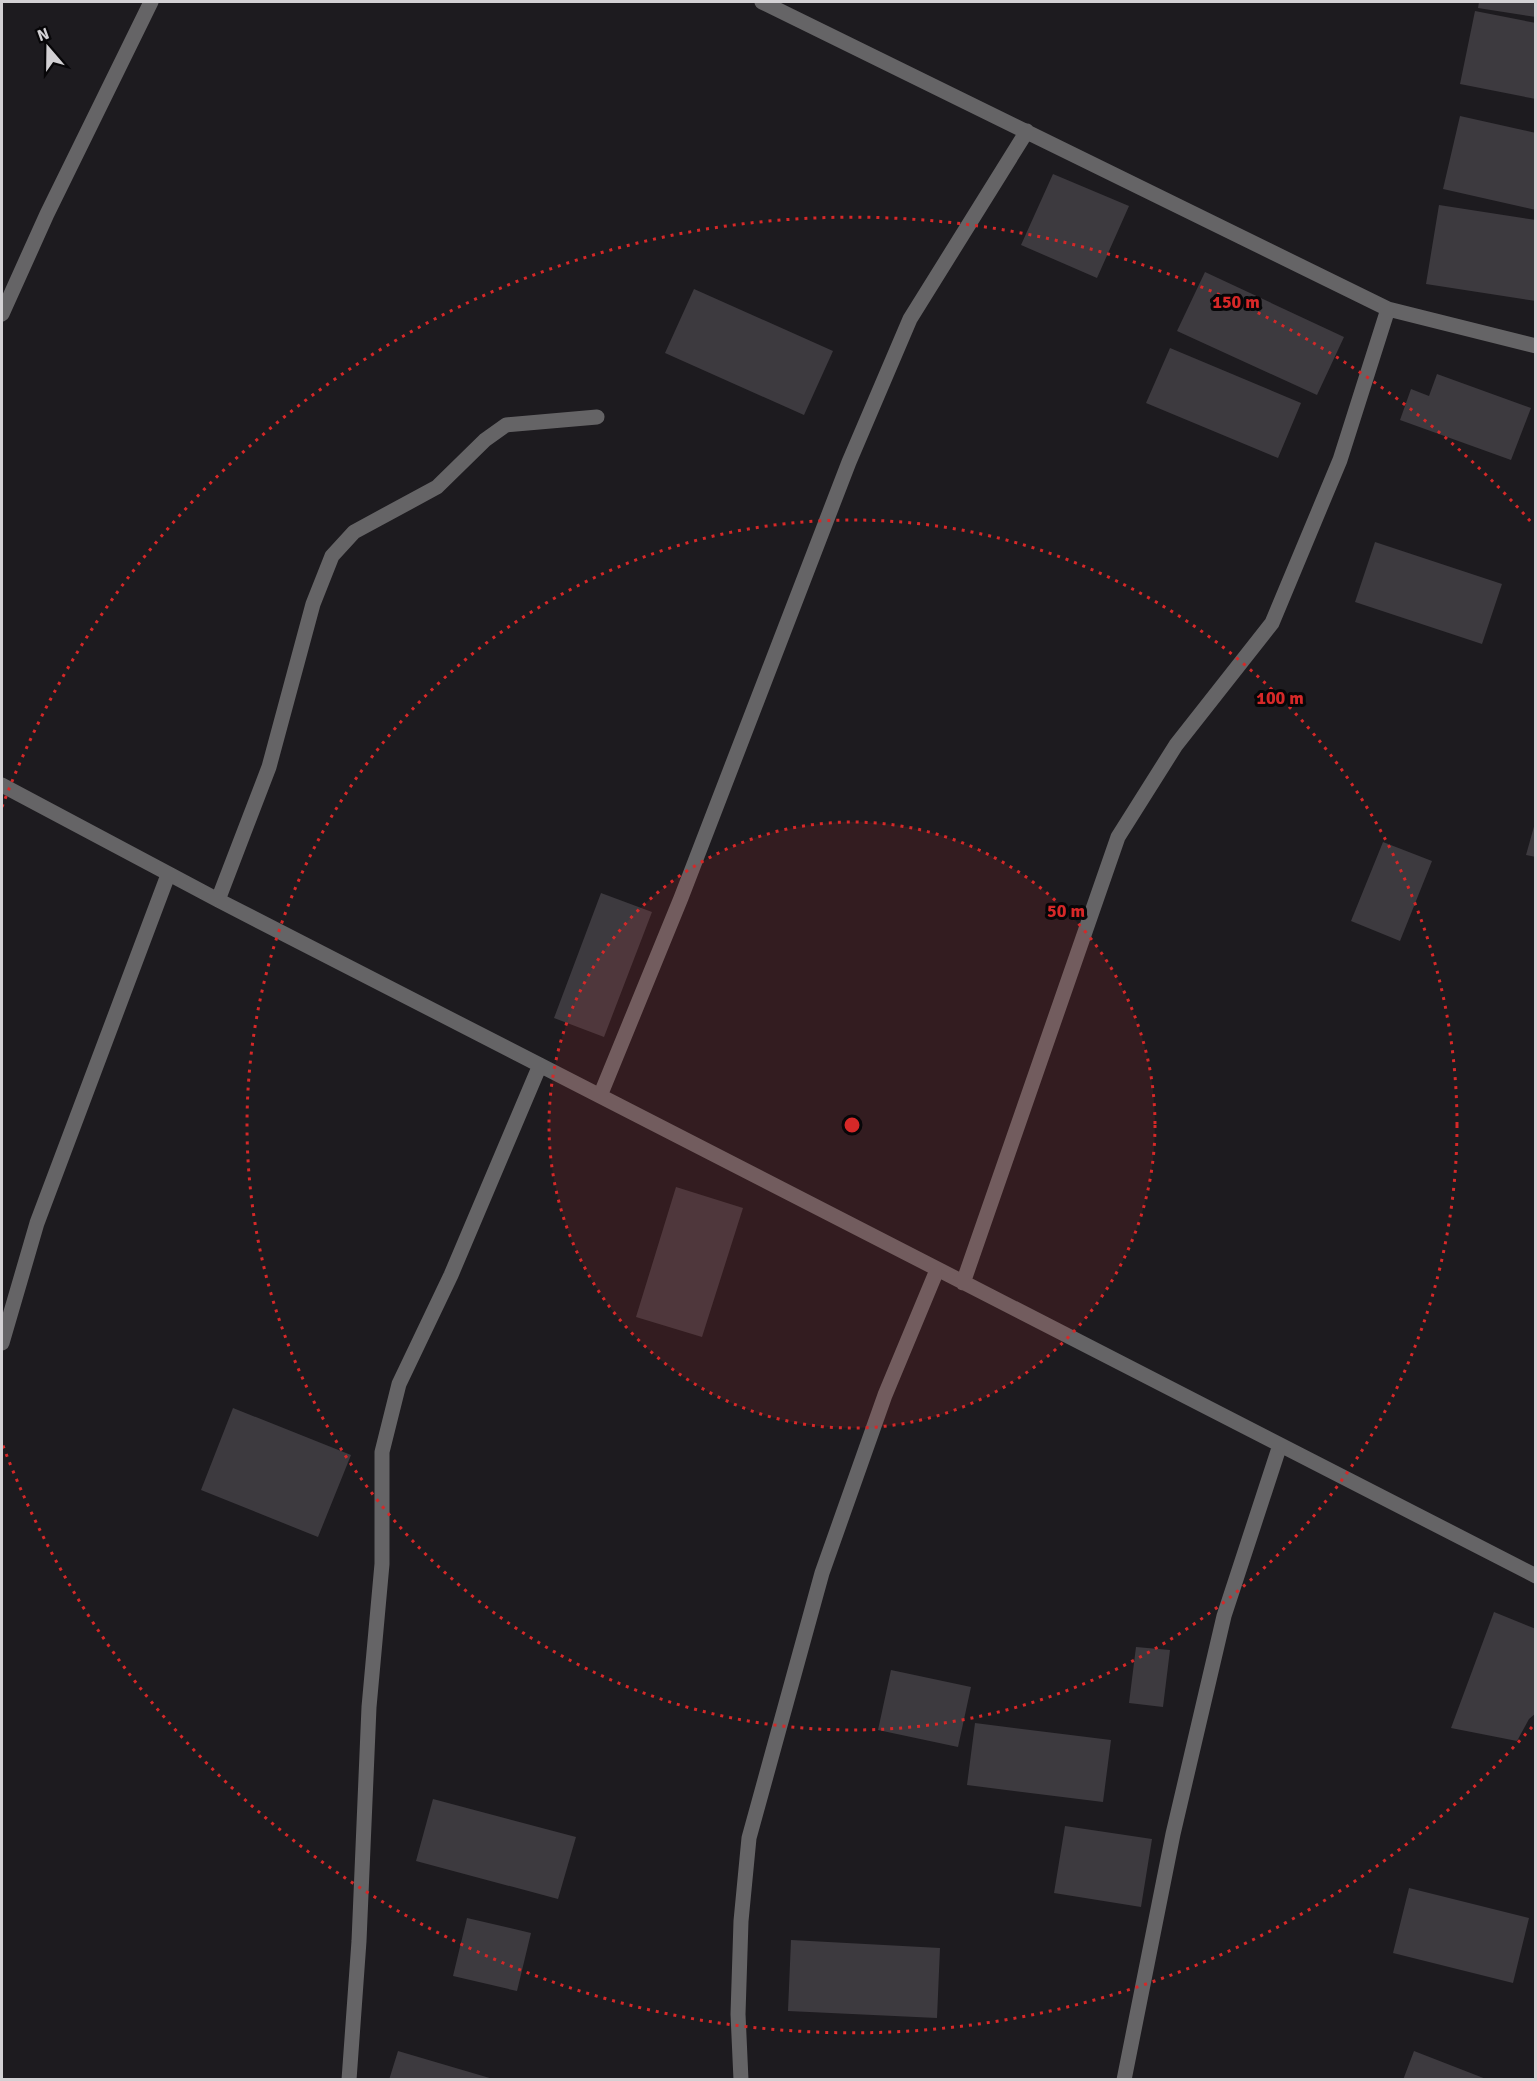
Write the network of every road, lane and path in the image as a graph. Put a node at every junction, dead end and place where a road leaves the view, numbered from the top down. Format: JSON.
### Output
{"nodes":[{"id":1,"x":151,"y":2,"type":"edge"},
{"id":2,"x":762,"y":2,"type":"edge"},
{"id":3,"x":1027,"y":131,"type":"junction"},
{"id":4,"x":1388,"y":309,"type":"junction"},
{"id":5,"x":2,"y":314,"type":"edge"},
{"id":6,"x":1536,"y":346,"type":"edge"},
{"id":7,"x":597,"y":417,"type":"dead end"},
{"id":8,"x":2,"y":786,"type":"edge"},
{"id":9,"x":168,"y":875,"type":"junction"},
{"id":10,"x":218,"y":900,"type":"junction"},
{"id":11,"x":540,"y":1065,"type":"junction"},
{"id":12,"x":600,"y":1096,"type":"junction"},
{"id":13,"x":937,"y":1269,"type":"junction"},
{"id":14,"x":963,"y":1283,"type":"junction"},
{"id":15,"x":2,"y":1343,"type":"edge"},
{"id":16,"x":1280,"y":1445,"type":"junction"},
{"id":17,"x":1536,"y":1576,"type":"edge"},
{"id":18,"x":349,"y":2079,"type":"edge"},
{"id":19,"x":741,"y":2079,"type":"edge"},
{"id":20,"x":1124,"y":2079,"type":"edge"}],
"edges":[{"from":1,"to":5,"type":"street"},
{"from":2,"to":3,"type":"street"},
{"from":3,"to":4,"type":"street"},
{"from":3,"to":12,"type":"street"},
{"from":4,"to":6,"type":"street"},
{"from":4,"to":14,"type":"street"},
{"from":7,"to":10,"type":"street"},
{"from":8,"to":9,"type":"street"},
{"from":9,"to":10,"type":"street"},
{"from":9,"to":15,"type":"street"},
{"from":10,"to":11,"type":"street"},
{"from":11,"to":12,"type":"street"},
{"from":11,"to":18,"type":"street"},
{"from":12,"to":13,"type":"street"},
{"from":13,"to":14,"type":"street"},
{"from":13,"to":19,"type":"street"},
{"from":14,"to":16,"type":"street"},
{"from":16,"to":17,"type":"street"},
{"from":16,"to":20,"type":"street"}]}
